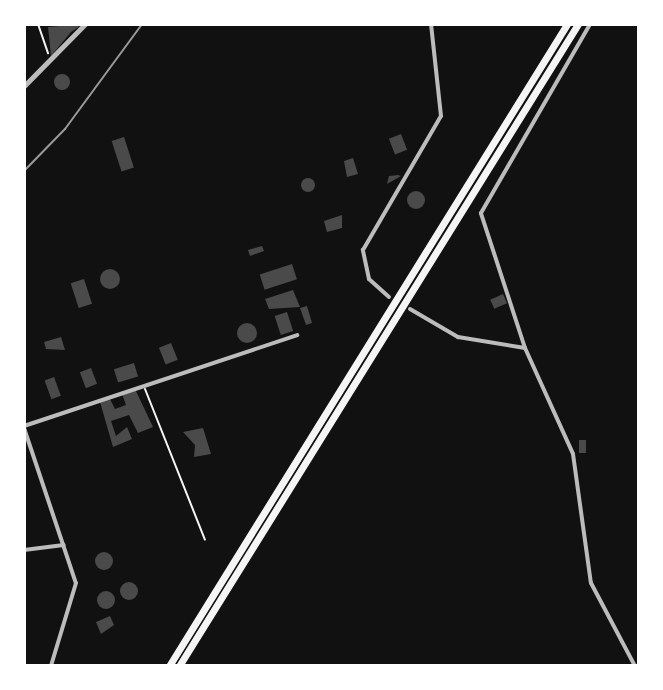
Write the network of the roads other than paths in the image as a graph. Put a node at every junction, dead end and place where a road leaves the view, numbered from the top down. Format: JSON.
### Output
{"nodes":[{"id":1,"x":85,"y":24,"type":"edge"},
{"id":2,"x":431,"y":24,"type":"edge"},
{"id":3,"x":567,"y":24,"type":"edge"},
{"id":4,"x":578,"y":24,"type":"edge"},
{"id":5,"x":590,"y":24,"type":"edge"},
{"id":6,"x":24,"y":86,"type":"edge"},
{"id":7,"x":389,"y":297,"type":"dead end"},
{"id":8,"x":410,"y":309,"type":"dead end"},
{"id":9,"x":297,"y":335,"type":"dead end"},
{"id":10,"x":525,"y":348,"type":"junction"},
{"id":11,"x":24,"y":427,"type":"edge"},
{"id":12,"x":64,"y":545,"type":"junction"},
{"id":13,"x":24,"y":550,"type":"edge"},
{"id":14,"x":51,"y":666,"type":"edge"},
{"id":15,"x":169,"y":666,"type":"edge"},
{"id":16,"x":179,"y":666,"type":"edge"},
{"id":17,"x":635,"y":666,"type":"edge"}],
"edges":[{"from":1,"to":6,"type":"street"},
{"from":2,"to":7,"type":"street"},
{"from":3,"to":15,"type":"highway"},
{"from":4,"to":16,"type":"highway"},
{"from":5,"to":10,"type":"street"},
{"from":8,"to":10,"type":"street"},
{"from":9,"to":11,"type":"street"},
{"from":10,"to":17,"type":"street"},
{"from":11,"to":12,"type":"street"},
{"from":12,"to":13,"type":"street"},
{"from":12,"to":14,"type":"street"}]}
